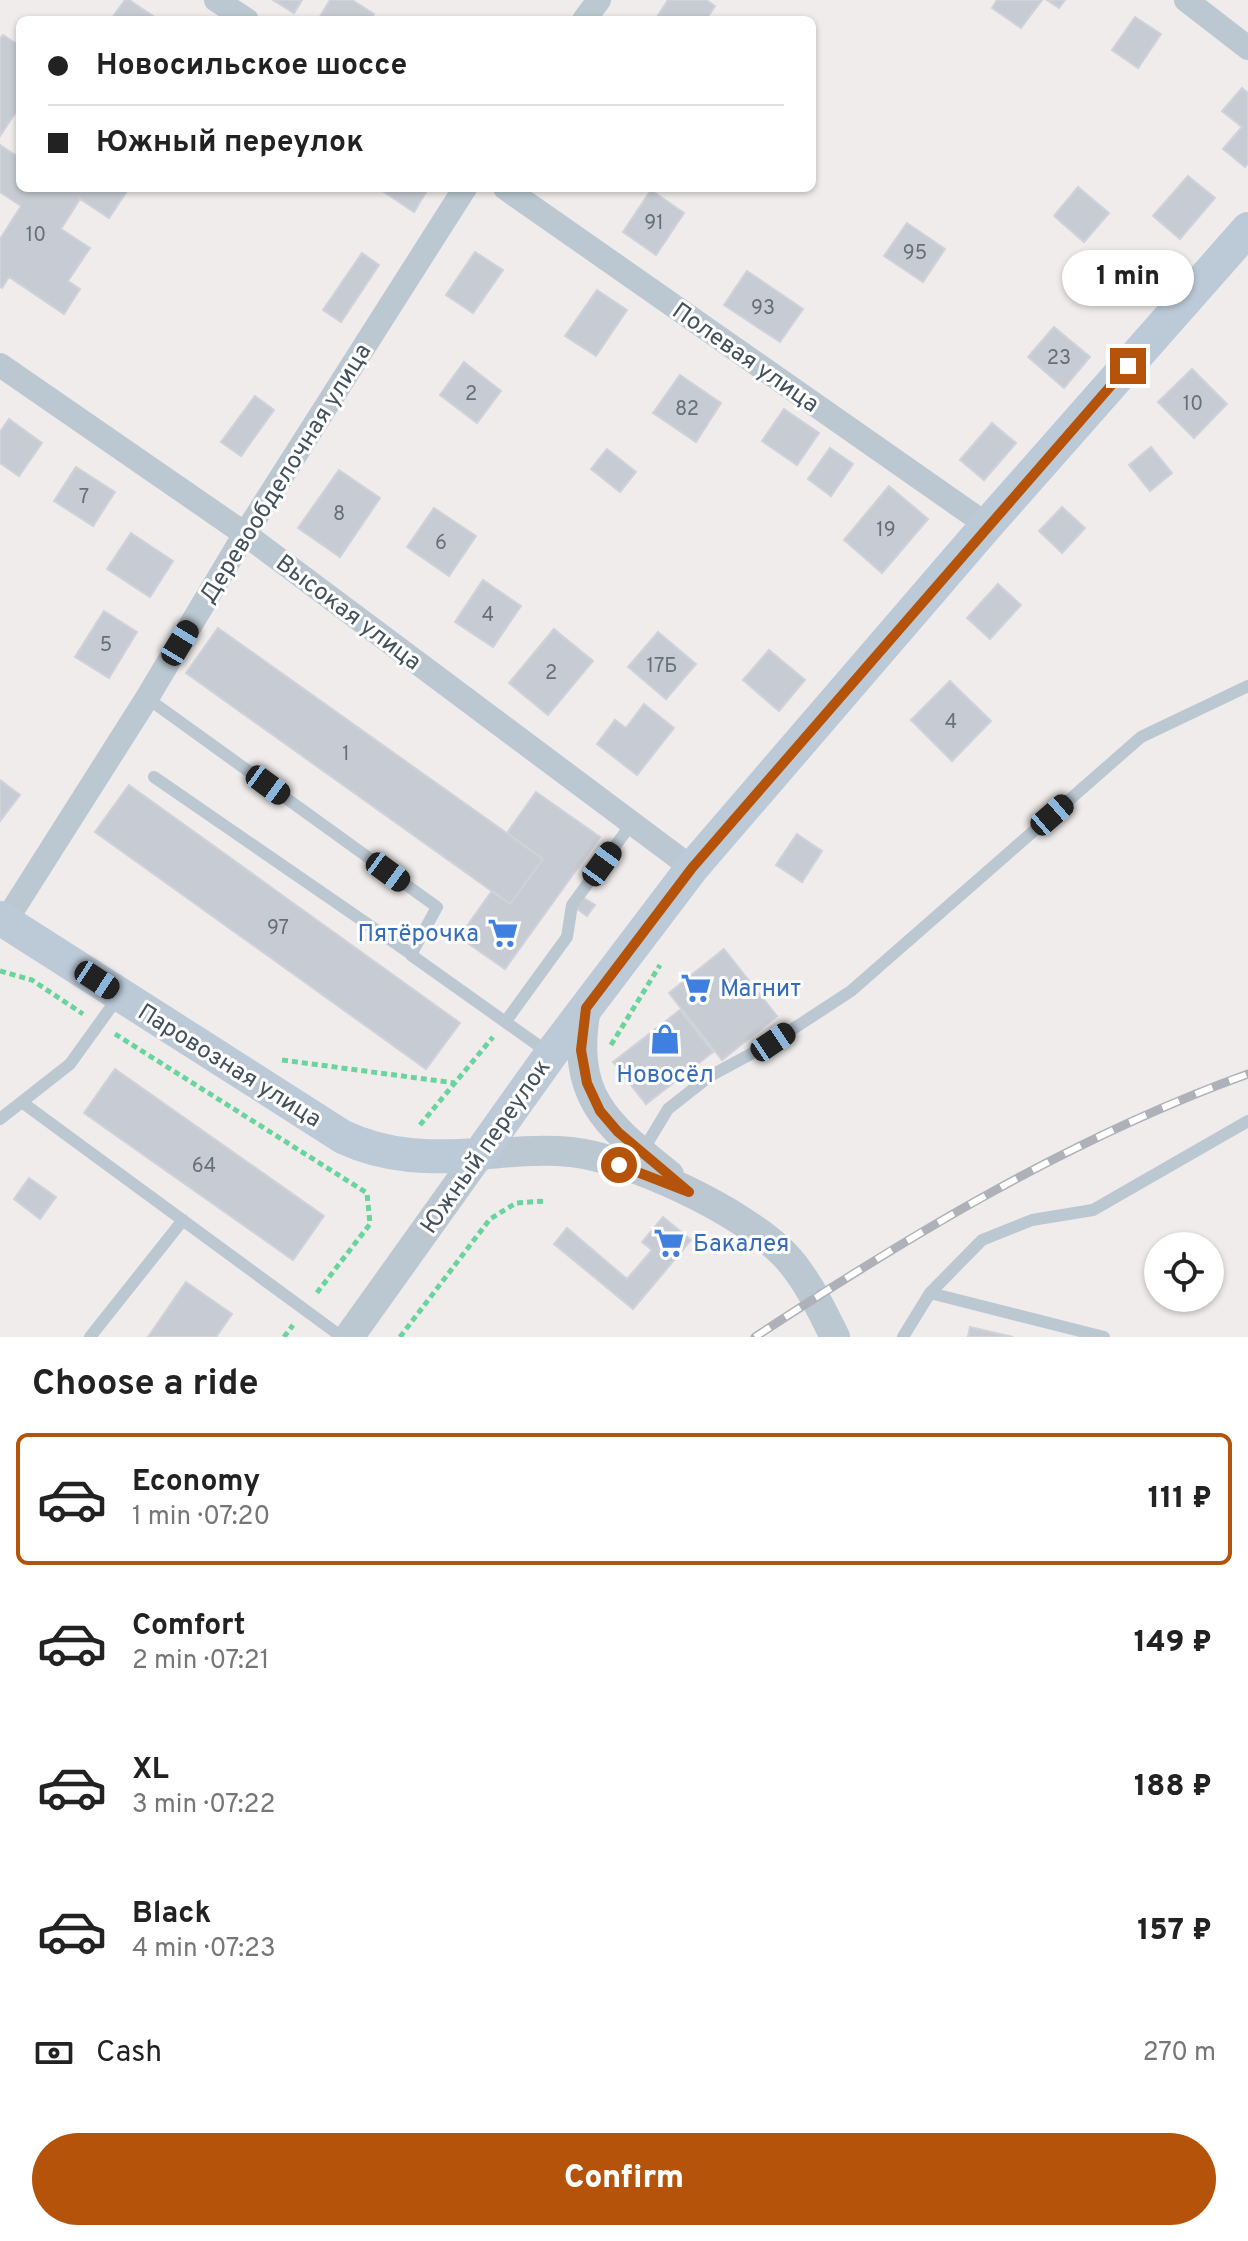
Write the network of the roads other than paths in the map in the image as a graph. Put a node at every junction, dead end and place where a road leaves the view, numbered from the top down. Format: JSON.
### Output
{"nodes":[{"id":1,"x":216,"y":0,"type":"edge"},
{"id":2,"x":1186,"y":0,"type":"edge"},
{"id":3,"x":241,"y":16,"type":"edge"},
{"id":4,"x":1248,"y":48,"type":"edge"},
{"id":5,"x":462,"y":192,"type":"edge"},
{"id":6,"x":511,"y":192,"type":"edge"},
{"id":7,"x":1248,"y":229,"type":"edge"},
{"id":8,"x":0,"y":365,"type":"edge"},
{"id":9,"x":987,"y":525,"type":"junction"},
{"id":10,"x":245,"y":534,"type":"junction"},
{"id":11,"x":1248,"y":686,"type":"edge"},
{"id":12,"x":147,"y":698,"type":"junction"},
{"id":13,"x":154,"y":777,"type":"dead end"},
{"id":14,"x":632,"y":823,"type":"junction"},
{"id":15,"x":692,"y":868,"type":"junction"},
{"id":16,"x":3,"y":920,"type":"edge"},
{"id":17,"x":414,"y":956,"type":"junction"},
{"id":18,"x":119,"y":995,"type":"junction"},
{"id":19,"x":586,"y":1008,"type":"junction"},
{"id":20,"x":506,"y":1021,"type":"junction"},
{"id":21,"x":551,"y":1054,"type":"junction"},
{"id":22,"x":23,"y":1103,"type":"junction"},
{"id":23,"x":0,"y":1119,"type":"edge"},
{"id":24,"x":1248,"y":1121,"type":"edge"},
{"id":25,"x":641,"y":1152,"type":"junction"},
{"id":26,"x":479,"y":1155,"type":"junction"},
{"id":27,"x":689,"y":1192,"type":"junction"},
{"id":28,"x":183,"y":1220,"type":"junction"},
{"id":29,"x":930,"y":1293,"type":"junction"},
{"id":30,"x":90,"y":1337,"type":"edge"},
{"id":31,"x":342,"y":1337,"type":"edge"},
{"id":32,"x":349,"y":1337,"type":"edge"},
{"id":33,"x":835,"y":1337,"type":"edge"},
{"id":34,"x":903,"y":1337,"type":"edge"},
{"id":35,"x":1104,"y":1337,"type":"edge"}],
"edges":[{"from":1,"to":3,"type":"street"},
{"from":2,"to":4,"type":"street"},
{"from":5,"to":10,"type":"street","name":"Деревообделочная улица"},
{"from":6,"to":9,"type":"street","name":"Полевая улица"},
{"from":7,"to":9,"type":"main road","name":"Южный переулок"},
{"from":8,"to":10,"type":"street","name":"Высокая улица"},
{"from":9,"to":15,"type":"main road","name":"Южный переулок"},
{"from":10,"to":12,"type":"street","name":"Деревообделочная улица"},
{"from":10,"to":14,"type":"street","name":"Высокая улица"},
{"from":11,"to":25,"type":"lane"},
{"from":12,"to":16,"type":"street","name":"Деревообделочная улица"},
{"from":12,"to":17,"type":"lane"},
{"from":13,"to":17,"type":"lane"},
{"from":14,"to":15,"type":"street","name":"Высокая улица"},
{"from":14,"to":20,"type":"lane"},
{"from":15,"to":19,"type":"main road","name":"Южный переулок"},
{"from":16,"to":18,"type":"main road","name":"Паровозная улица"},
{"from":17,"to":20,"type":"lane"},
{"from":18,"to":22,"type":"lane"},
{"from":18,"to":26,"type":"main road","name":"Паровозная улица"},
{"from":19,"to":21,"type":"main road","name":"Южный переулок"},
{"from":19,"to":25,"type":"street"},
{"from":20,"to":21,"type":"lane"},
{"from":21,"to":26,"type":"main road","name":"Южный переулок"},
{"from":22,"to":23,"type":"lane"},
{"from":22,"to":28,"type":"lane"},
{"from":24,"to":29,"type":"lane"},
{"from":25,"to":27,"type":"street"},
{"from":26,"to":27,"type":"street"},
{"from":26,"to":32,"type":"street","name":"Южный переулок"},
{"from":27,"to":33,"type":"street"},
{"from":28,"to":30,"type":"lane"},
{"from":28,"to":31,"type":"lane"},
{"from":29,"to":34,"type":"lane"},
{"from":29,"to":35,"type":"lane"}]}
